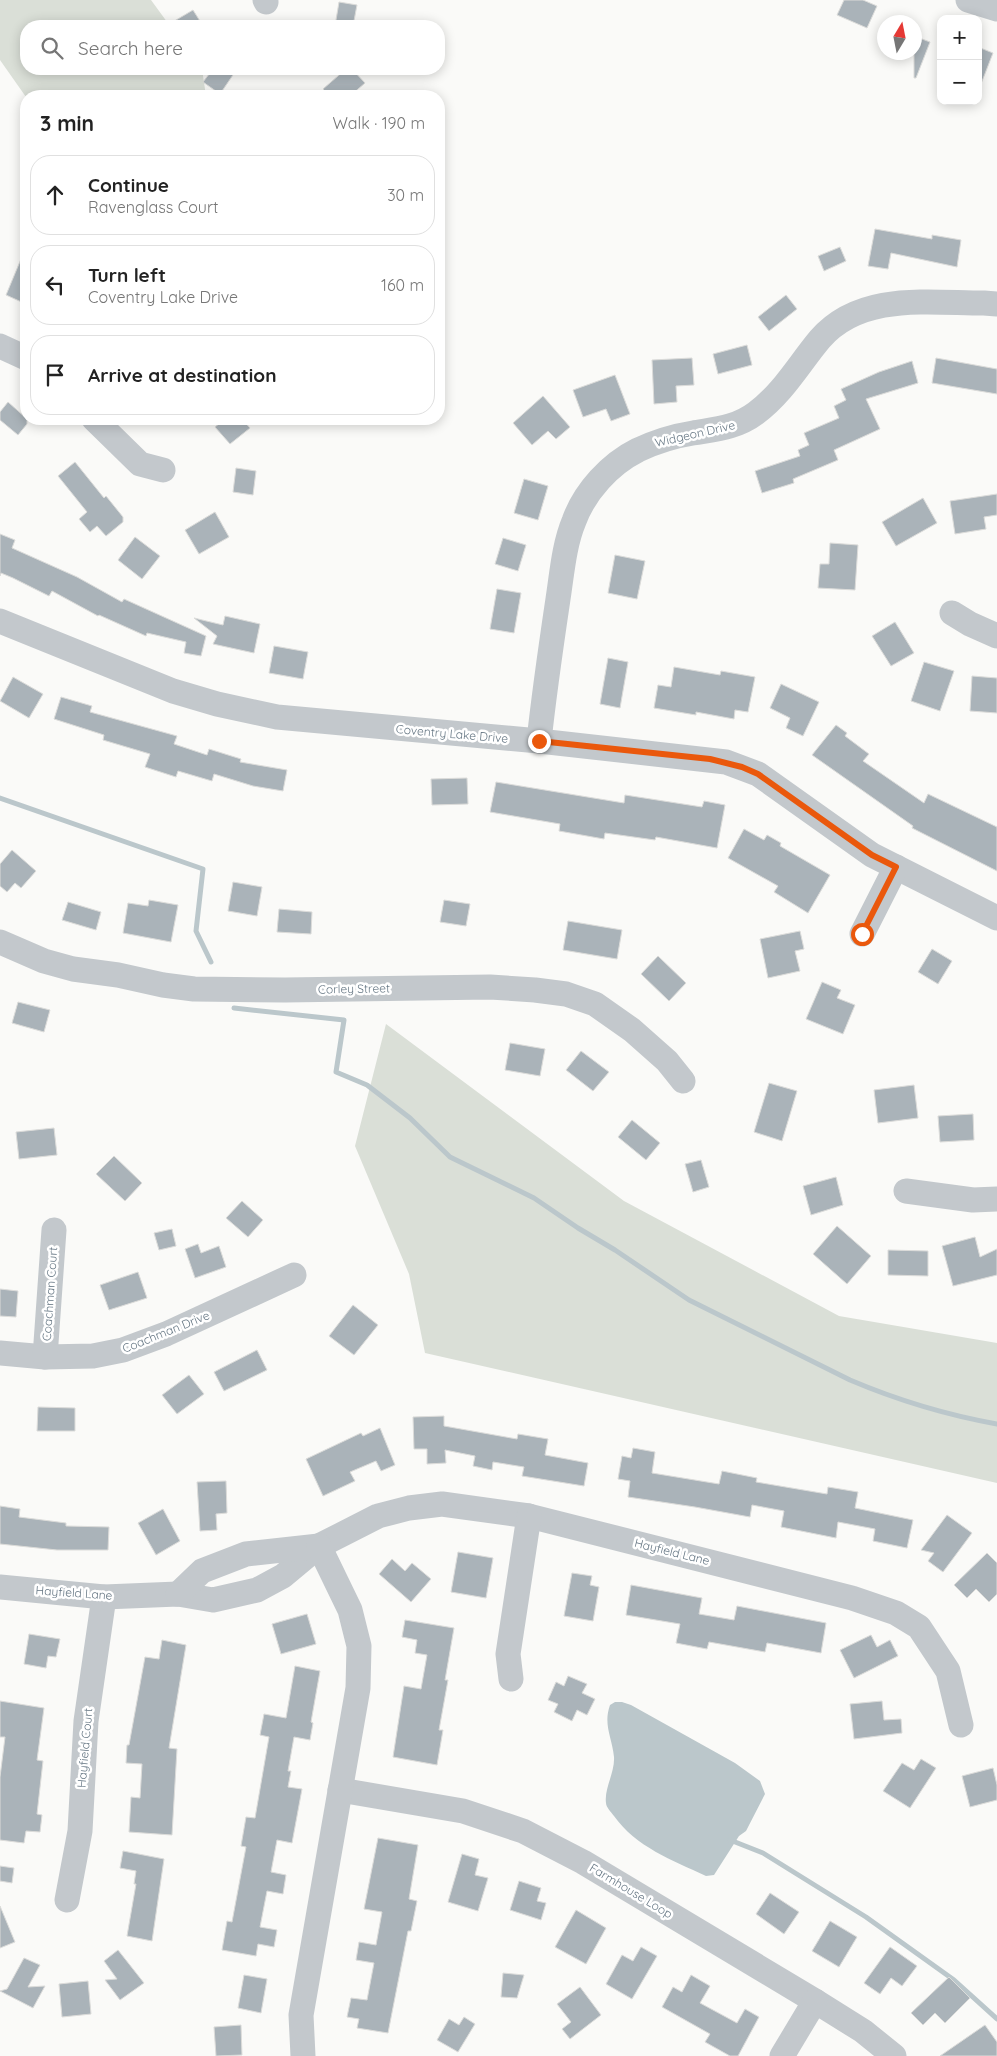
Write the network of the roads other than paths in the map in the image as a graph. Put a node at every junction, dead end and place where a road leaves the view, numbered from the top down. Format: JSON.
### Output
{"nodes":[{"id":1,"x":968,"y":0,"type":"edge"},
{"id":2,"x":997,"y":10,"type":"edge"},
{"id":3,"x":997,"y":304,"type":"edge"},
{"id":4,"x":0,"y":346,"type":"edge"},
{"id":5,"x":20,"y":355,"type":"edge"},
{"id":6,"x":100,"y":425,"type":"edge"},
{"id":7,"x":163,"y":470,"type":"dead end"},
{"id":8,"x":952,"y":613,"type":"dead end"},
{"id":9,"x":0,"y":621,"type":"edge"},
{"id":10,"x":997,"y":636,"type":"edge"},
{"id":11,"x":539,"y":741,"type":"junction"},
{"id":12,"x":896,"y":867,"type":"junction"},
{"id":13,"x":997,"y":918,"type":"edge"},
{"id":14,"x":862,"y":934,"type":"dead end"},
{"id":15,"x":0,"y":942,"type":"edge"},
{"id":16,"x":683,"y":1081,"type":"dead end"},
{"id":17,"x":906,"y":1191,"type":"dead end"},
{"id":18,"x":997,"y":1199,"type":"edge"},
{"id":19,"x":54,"y":1230,"type":"dead end"},
{"id":20,"x":294,"y":1275,"type":"dead end"},
{"id":21,"x":0,"y":1353,"type":"edge"},
{"id":22,"x":45,"y":1357,"type":"junction"},
{"id":23,"x":529,"y":1516,"type":"junction"},
{"id":24,"x":319,"y":1546,"type":"junction"},
{"id":25,"x":0,"y":1587,"type":"edge"},
{"id":26,"x":178,"y":1594,"type":"junction"},
{"id":27,"x":104,"y":1597,"type":"junction"},
{"id":28,"x":511,"y":1679,"type":"dead end"},
{"id":29,"x":961,"y":1725,"type":"dead end"},
{"id":30,"x":340,"y":1790,"type":"junction"},
{"id":31,"x":67,"y":1900,"type":"dead end"},
{"id":32,"x":815,"y":2001,"type":"junction"},
{"id":33,"x":302,"y":2056,"type":"edge"},
{"id":34,"x":782,"y":2056,"type":"edge"},
{"id":35,"x":894,"y":2056,"type":"edge"}],
"edges":[{"from":1,"to":2,"type":"street"},
{"from":3,"to":11,"type":"street","name":"Widgeon Drive"},
{"from":4,"to":5,"type":"street"},
{"from":6,"to":7,"type":"street"},
{"from":8,"to":10,"type":"street"},
{"from":9,"to":11,"type":"street","name":"Coventry Lake Drive"},
{"from":11,"to":12,"type":"street","name":"Coventry Lake Drive"},
{"from":12,"to":13,"type":"street","name":"Coventry Lake Drive"},
{"from":12,"to":14,"type":"street"},
{"from":15,"to":16,"type":"street","name":"Corley Street"},
{"from":17,"to":18,"type":"street"},
{"from":19,"to":22,"type":"street","name":"Coachman Court"},
{"from":20,"to":22,"type":"street","name":"Coachman Drive"},
{"from":21,"to":22,"type":"street","name":"Coachman Drive"},
{"from":23,"to":24,"type":"street","name":"Hayfield Lane"},
{"from":23,"to":28,"type":"street"},
{"from":23,"to":29,"type":"street","name":"Hayfield Lane"},
{"from":24,"to":26,"type":"street","name":"Hayfield Lane"},
{"from":24,"to":26,"type":"street","name":"Hayfield Lane"},
{"from":24,"to":30,"type":"street"},
{"from":25,"to":27,"type":"street","name":"Hayfield Lane"},
{"from":26,"to":27,"type":"street","name":"Hayfield Lane"},
{"from":27,"to":31,"type":"street","name":"Hayfield Court"},
{"from":30,"to":32,"type":"street","name":"Farmhouse Loop"},
{"from":30,"to":33,"type":"street"},
{"from":32,"to":34,"type":"street"},
{"from":32,"to":35,"type":"street","name":"Farmhouse Loop"}]}
